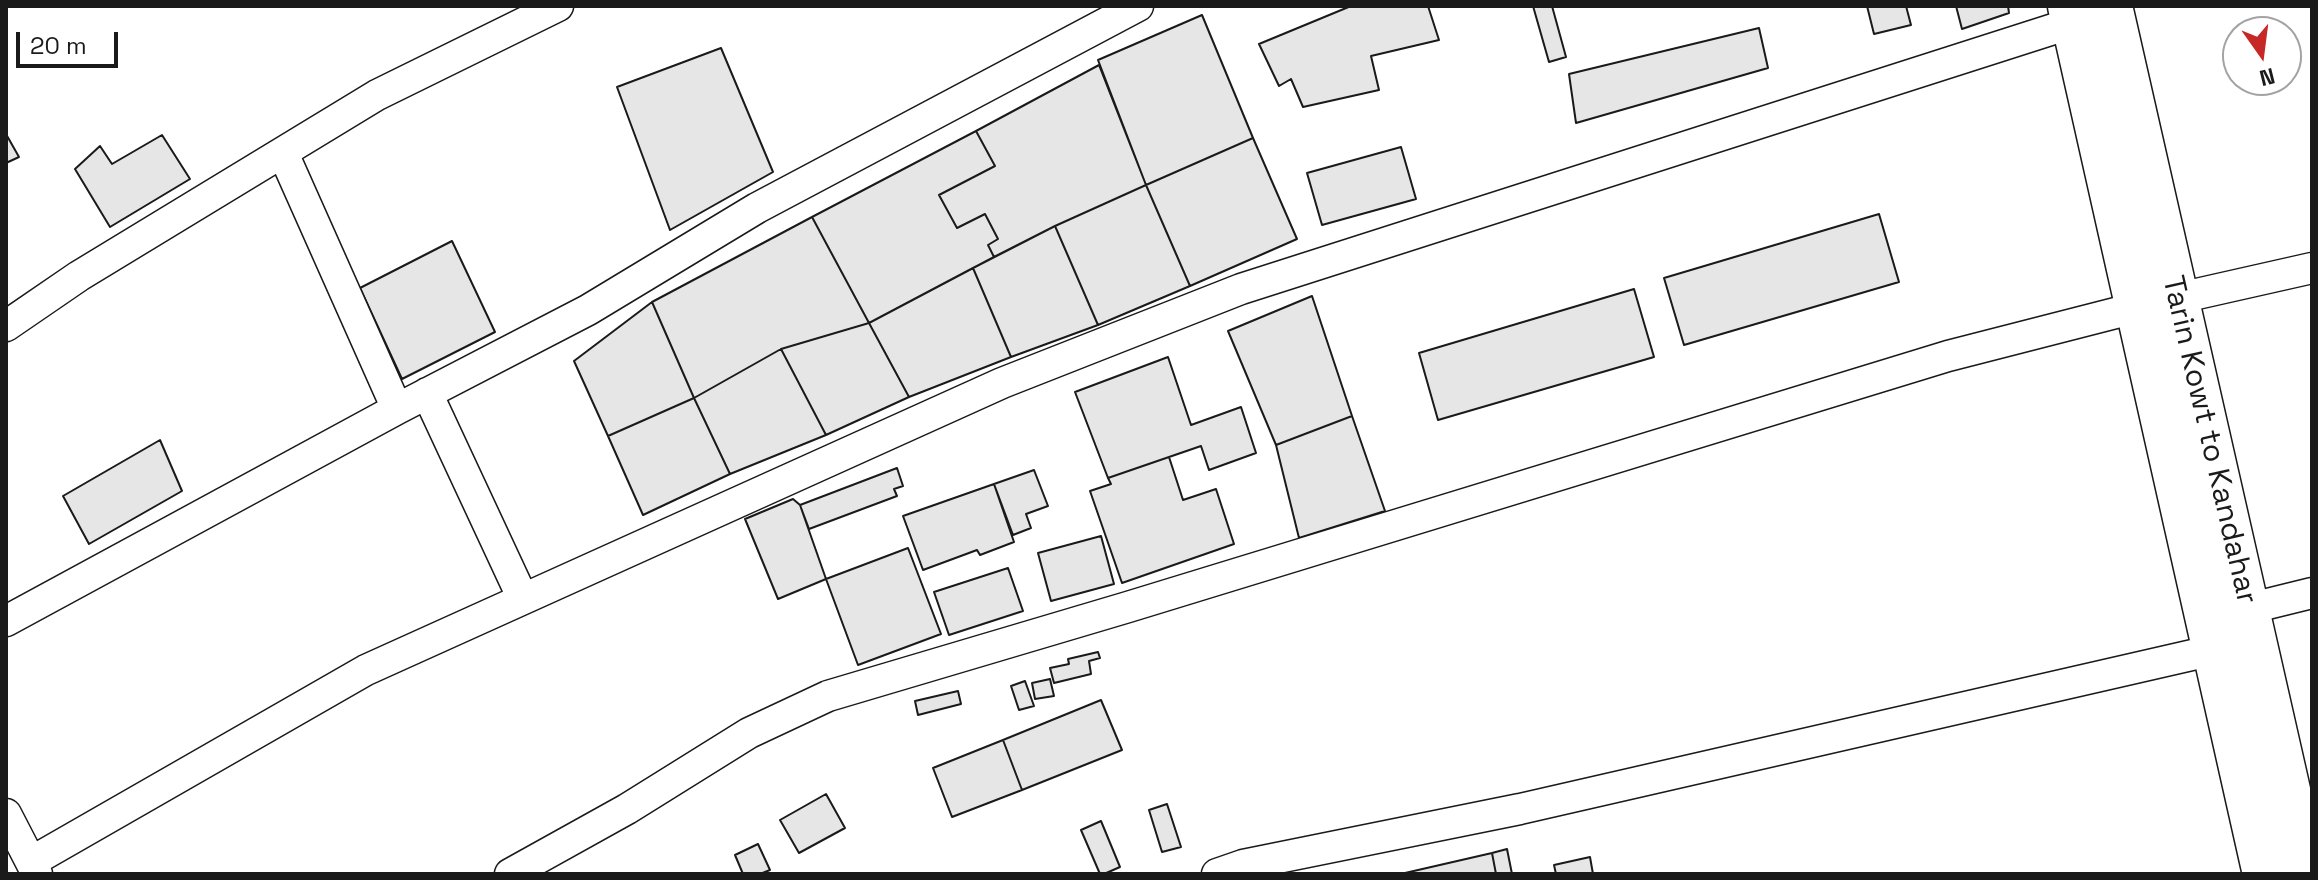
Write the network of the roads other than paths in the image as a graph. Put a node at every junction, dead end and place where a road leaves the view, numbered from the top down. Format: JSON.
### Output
{"nodes":[{"id":1,"x":558,"y":6,"type":"edge"},
{"id":2,"x":1138,"y":6,"type":"edge"},
{"id":3,"x":2098,"y":10,"type":"edge"},
{"id":4,"x":283,"y":153,"type":"junction"},
{"id":5,"x":2312,"y":268,"type":"edge"},
{"id":6,"x":2158,"y":303,"type":"junction"},
{"id":7,"x":6,"y":326,"type":"edge"},
{"id":8,"x":427,"y":393,"type":"junction"},
{"id":9,"x":397,"y":409,"type":"junction"},
{"id":10,"x":2312,"y":593,"type":"edge"},
{"id":11,"x":523,"y":599,"type":"junction"},
{"id":12,"x":2247,"y":609,"type":"junction"},
{"id":13,"x":6,"y":621,"type":"edge"},
{"id":14,"x":2214,"y":650,"type":"junction"},
{"id":15,"x":6,"y":814,"type":"edge"},
{"id":16,"x":34,"y":868,"type":"edge"},
{"id":17,"x":510,"y":874,"type":"edge"},
{"id":18,"x":1217,"y":874,"type":"edge"},
{"id":19,"x":2265,"y":874,"type":"edge"},
{"id":20,"x":2307,"y":874,"type":"edge"}],
"edges":[{"from":1,"to":4,"type":"street"},
{"from":2,"to":8,"type":"street"},
{"from":3,"to":6,"type":"main road","name":"Tarin Kowt to Kandahar"},
{"from":3,"to":11,"type":"street"},
{"from":4,"to":7,"type":"street"},
{"from":4,"to":9,"type":"street"},
{"from":5,"to":6,"type":"street"},
{"from":6,"to":12,"type":"main road","name":"Tarin Kowt to Kandahar"},
{"from":6,"to":14,"type":"main road","name":"Tarin Kowt to Kandahar"},
{"from":6,"to":17,"type":"street"},
{"from":8,"to":9,"type":"street"},
{"from":8,"to":11,"type":"street"},
{"from":9,"to":13,"type":"street"},
{"from":10,"to":12,"type":"street"},
{"from":11,"to":16,"type":"street"},
{"from":12,"to":20,"type":"main road","name":"Tarin Kowt to Kandahar"},
{"from":14,"to":18,"type":"street"},
{"from":14,"to":19,"type":"main road","name":"Tarin Kowt to Kandahar"},
{"from":15,"to":16,"type":"street"}]}
